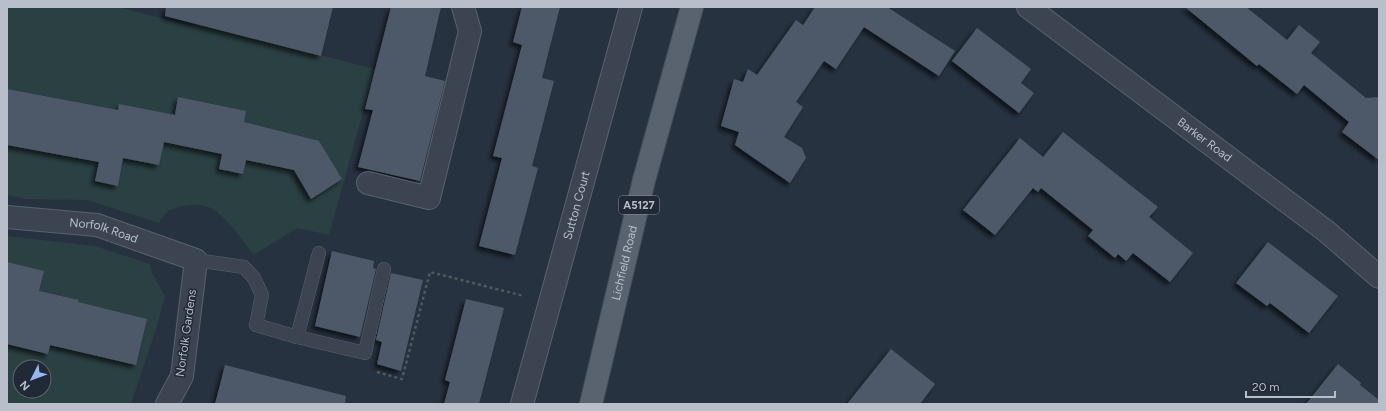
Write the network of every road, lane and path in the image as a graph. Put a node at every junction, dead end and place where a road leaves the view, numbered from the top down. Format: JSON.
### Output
{"nodes":[{"id":1,"x":463,"y":7,"type":"edge"},
{"id":2,"x":631,"y":7,"type":"edge"},
{"id":3,"x":692,"y":7,"type":"edge"},
{"id":4,"x":1028,"y":7,"type":"edge"},
{"id":5,"x":368,"y":183,"type":"dead end"},
{"id":6,"x":7,"y":217,"type":"edge"},
{"id":7,"x":320,"y":253,"type":"dead end"},
{"id":8,"x":196,"y":260,"type":"junction"},
{"id":9,"x":384,"y":269,"type":"dead end"},
{"id":10,"x":1379,"y":277,"type":"edge"},
{"id":11,"x":550,"y":302,"type":"junction"},
{"id":12,"x":297,"y":337,"type":"junction"},
{"id":13,"x":365,"y":354,"type":"junction"},
{"id":14,"x":167,"y":404,"type":"edge"},
{"id":15,"x":522,"y":404,"type":"edge"},
{"id":16,"x":590,"y":404,"type":"edge"}],
"edges":[{"from":1,"to":5,"type":"street"},
{"from":2,"to":11,"type":"street","name":"Sutton Court"},
{"from":3,"to":16,"type":"main road","name":"Lichfield Road","number":"A5127"},
{"from":4,"to":10,"type":"street","name":"Barker Road"},
{"from":6,"to":8,"type":"street","name":"Norfolk Road"},
{"from":7,"to":12,"type":"lane"},
{"from":8,"to":12,"type":"lane"},
{"from":8,"to":14,"type":"street","name":"Norfolk Gardens"},
{"from":9,"to":13,"type":"lane"},
{"from":11,"to":13,"type":"path"},
{"from":11,"to":15,"type":"street","name":"Sutton Court"},
{"from":12,"to":13,"type":"lane"}]}
